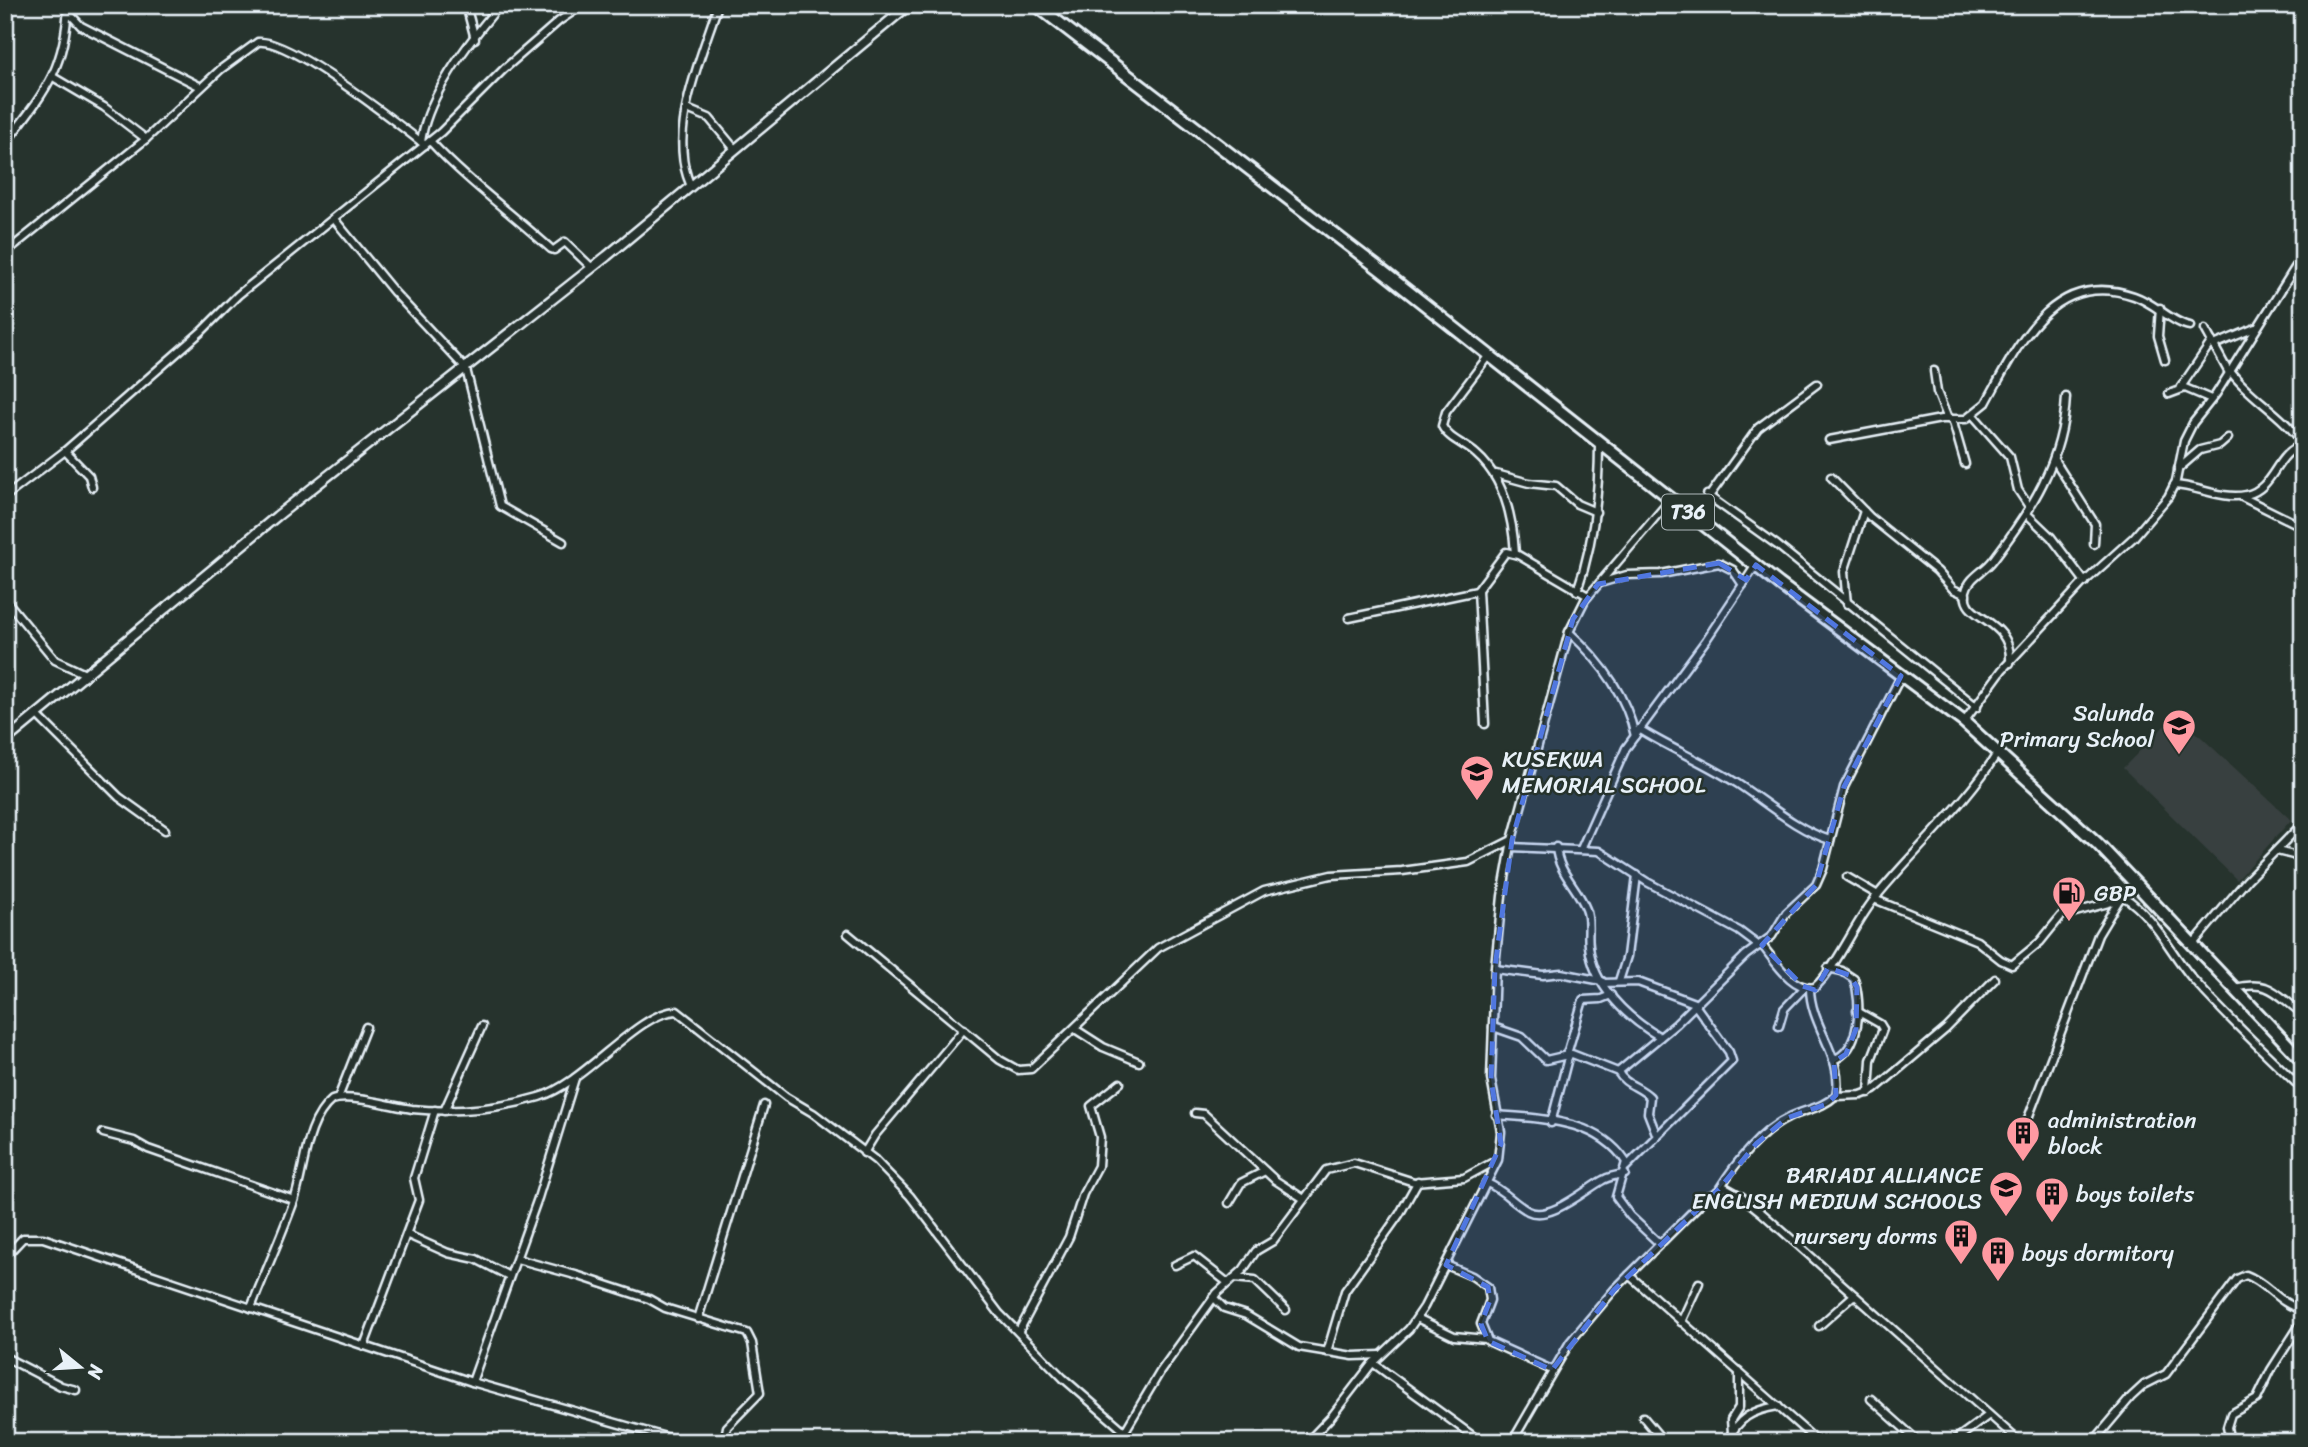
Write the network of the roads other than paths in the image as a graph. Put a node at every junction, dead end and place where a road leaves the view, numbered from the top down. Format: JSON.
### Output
{"nodes":[{"id":1,"x":466,"y":5,"type":"edge"},
{"id":2,"x":500,"y":5,"type":"edge"},
{"id":3,"x":583,"y":5,"type":"edge"},
{"id":4,"x":718,"y":5,"type":"edge"},
{"id":5,"x":909,"y":5,"type":"edge"},
{"id":6,"x":1036,"y":5,"type":"edge"},
{"id":7,"x":68,"y":8,"type":"edge"},
{"id":8,"x":475,"y":39,"type":"junction"},
{"id":9,"x":53,"y":77,"type":"junction"},
{"id":10,"x":201,"y":87,"type":"junction"},
{"id":11,"x":687,"y":109,"type":"junction"},
{"id":12,"x":146,"y":139,"type":"junction"},
{"id":13,"x":425,"y":143,"type":"junction"},
{"id":14,"x":5,"y":144,"type":"edge"},
{"id":15,"x":734,"y":148,"type":"junction"},
{"id":16,"x":690,"y":184,"type":"junction"},
{"id":17,"x":334,"y":219,"type":"junction"},
{"id":18,"x":6,"y":252,"type":"edge"},
{"id":19,"x":2303,"y":255,"type":"edge"},
{"id":20,"x":592,"y":268,"type":"junction"},
{"id":21,"x":2160,"y":308,"type":"junction"},
{"id":22,"x":2190,"y":326,"type":"dead end"},
{"id":23,"x":2255,"y":328,"type":"junction"},
{"id":24,"x":2205,"y":329,"type":"dead end"},
{"id":25,"x":2213,"y":343,"type":"junction"},
{"id":26,"x":1489,"y":355,"type":"junction"},
{"id":27,"x":2165,"y":359,"type":"dead end"},
{"id":28,"x":466,"y":369,"type":"junction"},
{"id":29,"x":1934,"y":371,"type":"dead end"},
{"id":30,"x":2230,"y":372,"type":"junction"},
{"id":31,"x":1817,"y":384,"type":"dead end"},
{"id":32,"x":2181,"y":387,"type":"junction"},
{"id":33,"x":2169,"y":394,"type":"dead end"},
{"id":34,"x":2066,"y":397,"type":"dead end"},
{"id":35,"x":2211,"y":399,"type":"junction"},
{"id":36,"x":1972,"y":415,"type":"junction"},
{"id":37,"x":1950,"y":419,"type":"junction"},
{"id":38,"x":2228,"y":438,"type":"dead end"},
{"id":39,"x":1829,"y":440,"type":"dead end"},
{"id":40,"x":1599,"y":444,"type":"junction"},
{"id":41,"x":2303,"y":444,"type":"edge"},
{"id":42,"x":65,"y":451,"type":"junction"},
{"id":43,"x":2055,"y":461,"type":"junction"},
{"id":44,"x":1965,"y":464,"type":"dead end"},
{"id":45,"x":2177,"y":470,"type":"junction"},
{"id":46,"x":1494,"y":474,"type":"junction"},
{"id":47,"x":1831,"y":477,"type":"dead end"},
{"id":48,"x":2174,"y":485,"type":"junction"},
{"id":49,"x":92,"y":487,"type":"dead end"},
{"id":50,"x":1707,"y":495,"type":"junction"},
{"id":51,"x":2239,"y":495,"type":"junction"},
{"id":52,"x":5,"y":497,"type":"edge"},
{"id":53,"x":1670,"y":500,"type":"junction"},
{"id":54,"x":2028,"y":510,"type":"junction"},
{"id":55,"x":1864,"y":511,"type":"junction"},
{"id":56,"x":1596,"y":512,"type":"junction"},
{"id":57,"x":1695,"y":516,"type":"junction"},
{"id":58,"x":2303,"y":527,"type":"edge"},
{"id":59,"x":562,"y":542,"type":"dead end"},
{"id":60,"x":2094,"y":544,"type":"dead end"},
{"id":61,"x":1515,"y":554,"type":"junction"},
{"id":62,"x":1756,"y":565,"type":"junction"},
{"id":63,"x":2085,"y":582,"type":"junction"},
{"id":64,"x":1598,"y":584,"type":"junction"},
{"id":65,"x":1743,"y":585,"type":"junction"},
{"id":66,"x":1478,"y":590,"type":"junction"},
{"id":67,"x":1577,"y":592,"type":"junction"},
{"id":68,"x":1966,"y":595,"type":"junction"},
{"id":69,"x":1588,"y":596,"type":"junction"},
{"id":70,"x":5,"y":599,"type":"edge"},
{"id":71,"x":1847,"y":604,"type":"junction"},
{"id":72,"x":1349,"y":618,"type":"dead end"},
{"id":73,"x":1569,"y":632,"type":"junction"},
{"id":74,"x":2010,"y":663,"type":"junction"},
{"id":75,"x":85,"y":674,"type":"junction"},
{"id":76,"x":1902,"y":676,"type":"junction"},
{"id":77,"x":1976,"y":707,"type":"junction"},
{"id":78,"x":37,"y":715,"type":"junction"},
{"id":79,"x":1964,"y":722,"type":"junction"},
{"id":80,"x":1485,"y":724,"type":"dead end"},
{"id":81,"x":1639,"y":729,"type":"junction"},
{"id":82,"x":1635,"y":736,"type":"junction"},
{"id":83,"x":5,"y":741,"type":"edge"},
{"id":84,"x":1998,"y":752,"type":"junction"},
{"id":85,"x":2303,"y":823,"type":"edge"},
{"id":86,"x":165,"y":830,"type":"dead end"},
{"id":87,"x":1830,"y":840,"type":"junction"},
{"id":88,"x":1511,"y":844,"type":"junction"},
{"id":89,"x":1556,"y":847,"type":"junction"},
{"id":90,"x":1581,"y":849,"type":"junction"},
{"id":91,"x":2277,"y":851,"type":"junction"},
{"id":92,"x":2303,"y":861,"type":"edge"},
{"id":93,"x":1637,"y":875,"type":"junction"},
{"id":94,"x":1847,"y":877,"type":"dead end"},
{"id":95,"x":2137,"y":885,"type":"junction"},
{"id":96,"x":1876,"y":897,"type":"junction"},
{"id":97,"x":2121,"y":898,"type":"junction"},
{"id":98,"x":848,"y":934,"type":"dead end"},
{"id":99,"x":2193,"y":944,"type":"junction"},
{"id":100,"x":1760,"y":945,"type":"junction"},
{"id":101,"x":1828,"y":968,"type":"junction"},
{"id":102,"x":1495,"y":969,"type":"junction"},
{"id":103,"x":1995,"y":979,"type":"dead end"},
{"id":104,"x":1619,"y":981,"type":"junction"},
{"id":105,"x":1602,"y":982,"type":"junction"},
{"id":106,"x":1807,"y":988,"type":"junction"},
{"id":107,"x":2234,"y":988,"type":"junction"},
{"id":108,"x":1611,"y":995,"type":"junction"},
{"id":109,"x":1696,"y":1005,"type":"junction"},
{"id":110,"x":1857,"y":1011,"type":"junction"},
{"id":111,"x":2303,"y":1014,"type":"edge"},
{"id":112,"x":482,"y":1026,"type":"dead end"},
{"id":113,"x":1779,"y":1026,"type":"dead end"},
{"id":114,"x":366,"y":1027,"type":"dead end"},
{"id":115,"x":1493,"y":1027,"type":"junction"},
{"id":116,"x":964,"y":1029,"type":"junction"},
{"id":117,"x":1075,"y":1029,"type":"junction"},
{"id":118,"x":1660,"y":1037,"type":"junction"},
{"id":119,"x":1568,"y":1054,"type":"junction"},
{"id":120,"x":1833,"y":1060,"type":"junction"},
{"id":121,"x":2303,"y":1061,"type":"edge"},
{"id":122,"x":1139,"y":1062,"type":"dead end"},
{"id":123,"x":1618,"y":1072,"type":"junction"},
{"id":124,"x":576,"y":1076,"type":"junction"},
{"id":125,"x":1120,"y":1083,"type":"dead end"},
{"id":126,"x":2303,"y":1090,"type":"edge"},
{"id":127,"x":1869,"y":1093,"type":"junction"},
{"id":128,"x":1834,"y":1097,"type":"junction"},
{"id":129,"x":338,"y":1098,"type":"junction"},
{"id":130,"x":764,"y":1104,"type":"dead end"},
{"id":131,"x":435,"y":1110,"type":"junction"},
{"id":132,"x":444,"y":1111,"type":"junction"},
{"id":133,"x":1195,"y":1113,"type":"dead end"},
{"id":134,"x":1496,"y":1115,"type":"junction"},
{"id":135,"x":1551,"y":1123,"type":"junction"},
{"id":136,"x":103,"y":1133,"type":"dead end"},
{"id":137,"x":2022,"y":1134,"type":"dead end"},
{"id":138,"x":1657,"y":1136,"type":"junction"},
{"id":139,"x":864,"y":1153,"type":"junction"},
{"id":140,"x":1498,"y":1160,"type":"junction"},
{"id":141,"x":1625,"y":1170,"type":"junction"},
{"id":142,"x":1265,"y":1171,"type":"junction"},
{"id":143,"x":1418,"y":1181,"type":"junction"},
{"id":144,"x":1487,"y":1183,"type":"junction"},
{"id":145,"x":1720,"y":1188,"type":"junction"},
{"id":146,"x":1304,"y":1199,"type":"junction"},
{"id":147,"x":294,"y":1200,"type":"junction"},
{"id":148,"x":1229,"y":1203,"type":"dead end"},
{"id":149,"x":408,"y":1235,"type":"junction"},
{"id":150,"x":1660,"y":1244,"type":"junction"},
{"id":151,"x":5,"y":1257,"type":"edge"},
{"id":152,"x":517,"y":1259,"type":"junction"},
{"id":153,"x":1175,"y":1265,"type":"dead end"},
{"id":154,"x":1446,"y":1265,"type":"junction"},
{"id":155,"x":1629,"y":1275,"type":"junction"},
{"id":156,"x":509,"y":1276,"type":"junction"},
{"id":157,"x":1230,"y":1280,"type":"junction"},
{"id":158,"x":1699,"y":1283,"type":"dead end"},
{"id":159,"x":1854,"y":1295,"type":"junction"},
{"id":160,"x":1213,"y":1297,"type":"junction"},
{"id":161,"x":251,"y":1308,"type":"junction"},
{"id":162,"x":1286,"y":1310,"type":"dead end"},
{"id":163,"x":2303,"y":1310,"type":"edge"},
{"id":164,"x":1417,"y":1318,"type":"junction"},
{"id":165,"x":698,"y":1319,"type":"junction"},
{"id":166,"x":2303,"y":1320,"type":"edge"},
{"id":167,"x":1681,"y":1322,"type":"junction"},
{"id":168,"x":1819,"y":1326,"type":"dead end"},
{"id":169,"x":1019,"y":1331,"type":"junction"},
{"id":170,"x":1486,"y":1339,"type":"junction"},
{"id":171,"x":365,"y":1346,"type":"junction"},
{"id":172,"x":1327,"y":1352,"type":"junction"},
{"id":173,"x":1383,"y":1355,"type":"junction"},
{"id":174,"x":5,"y":1357,"type":"edge"},
{"id":175,"x":1373,"y":1363,"type":"junction"},
{"id":176,"x":1552,"y":1370,"type":"junction"},
{"id":177,"x":1739,"y":1372,"type":"junction"},
{"id":178,"x":472,"y":1382,"type":"junction"},
{"id":179,"x":76,"y":1390,"type":"dead end"},
{"id":180,"x":1871,"y":1399,"type":"dead end"},
{"id":181,"x":1777,"y":1406,"type":"junction"},
{"id":182,"x":1989,"y":1415,"type":"junction"},
{"id":183,"x":1643,"y":1417,"type":"dead end"},
{"id":184,"x":1125,"y":1430,"type":"junction"},
{"id":185,"x":1732,"y":1432,"type":"junction"},
{"id":186,"x":2302,"y":1435,"type":"edge"},
{"id":187,"x":661,"y":1439,"type":"edge"},
{"id":188,"x":1812,"y":1440,"type":"edge"},
{"id":189,"x":683,"y":1442,"type":"edge"},
{"id":190,"x":723,"y":1442,"type":"edge"},
{"id":191,"x":1137,"y":1442,"type":"edge"},
{"id":192,"x":1307,"y":1442,"type":"edge"},
{"id":193,"x":1481,"y":1442,"type":"edge"},
{"id":194,"x":1511,"y":1442,"type":"edge"},
{"id":195,"x":1664,"y":1442,"type":"edge"},
{"id":196,"x":1727,"y":1442,"type":"edge"},
{"id":197,"x":1919,"y":1442,"type":"edge"},
{"id":198,"x":1952,"y":1442,"type":"edge"},
{"id":199,"x":2020,"y":1442,"type":"edge"},
{"id":200,"x":2093,"y":1442,"type":"edge"},
{"id":201,"x":2230,"y":1442,"type":"edge"},
{"id":202,"x":2270,"y":1442,"type":"edge"}],
"edges":[{"from":1,"to":8,"type":"street"},
{"from":2,"to":8,"type":"street"},
{"from":3,"to":13,"type":"street"},
{"from":4,"to":11,"type":"street"},
{"from":5,"to":15,"type":"street"},
{"from":6,"to":26,"type":"highway","number":"T36"},
{"from":7,"to":9,"type":"street"},
{"from":7,"to":10,"type":"street"},
{"from":8,"to":13,"type":"street"},
{"from":9,"to":12,"type":"street"},
{"from":9,"to":14,"type":"street"},
{"from":10,"to":12,"type":"street"},
{"from":10,"to":13,"type":"street"},
{"from":11,"to":15,"type":"street"},
{"from":11,"to":16,"type":"street"},
{"from":12,"to":18,"type":"street"},
{"from":13,"to":17,"type":"street"},
{"from":13,"to":20,"type":"street"},
{"from":15,"to":16,"type":"street"},
{"from":16,"to":20,"type":"street"},
{"from":17,"to":28,"type":"street"},
{"from":17,"to":42,"type":"street"},
{"from":19,"to":23,"type":"street"},
{"from":20,"to":28,"type":"street"},
{"from":21,"to":22,"type":"street"},
{"from":21,"to":27,"type":"street"},
{"from":21,"to":36,"type":"street"},
{"from":23,"to":25,"type":"street"},
{"from":23,"to":30,"type":"street"},
{"from":24,"to":25,"type":"street"},
{"from":25,"to":30,"type":"street"},
{"from":25,"to":32,"type":"street"},
{"from":26,"to":40,"type":"highway","number":"T36"},
{"from":26,"to":46,"type":"street"},
{"from":28,"to":59,"type":"street"},
{"from":28,"to":75,"type":"street"},
{"from":29,"to":37,"type":"street"},
{"from":30,"to":35,"type":"street"},
{"from":30,"to":41,"type":"street"},
{"from":31,"to":50,"type":"street"},
{"from":32,"to":33,"type":"street"},
{"from":32,"to":35,"type":"street"},
{"from":34,"to":43,"type":"street"},
{"from":35,"to":45,"type":"street"},
{"from":36,"to":37,"type":"street"},
{"from":36,"to":54,"type":"street"},
{"from":37,"to":39,"type":"street"},
{"from":37,"to":44,"type":"street"},
{"from":38,"to":45,"type":"street"},
{"from":40,"to":53,"type":"highway","number":"T36"},
{"from":40,"to":56,"type":"street"},
{"from":41,"to":51,"type":"street"},
{"from":42,"to":49,"type":"street"},
{"from":42,"to":52,"type":"street"},
{"from":43,"to":54,"type":"street"},
{"from":43,"to":60,"type":"street"},
{"from":45,"to":48,"type":"street"},
{"from":46,"to":56,"type":"street"},
{"from":46,"to":61,"type":"street"},
{"from":47,"to":55,"type":"street"},
{"from":48,"to":51,"type":"street"},
{"from":48,"to":63,"type":"street"},
{"from":50,"to":57,"type":"street"},
{"from":50,"to":71,"type":"street"},
{"from":51,"to":58,"type":"street"},
{"from":53,"to":57,"type":"highway","number":"T36"},
{"from":53,"to":64,"type":"street"},
{"from":54,"to":63,"type":"street"},
{"from":54,"to":68,"type":"street"},
{"from":55,"to":68,"type":"street"},
{"from":55,"to":71,"type":"street"},
{"from":56,"to":67,"type":"street"},
{"from":57,"to":62,"type":"highway","number":"T36"},
{"from":61,"to":66,"type":"street"},
{"from":61,"to":67,"type":"street"},
{"from":62,"to":65,"type":"street"},
{"from":62,"to":76,"type":"highway","number":"T36"},
{"from":63,"to":74,"type":"street"},
{"from":64,"to":65,"type":"street"},
{"from":64,"to":69,"type":"street"},
{"from":65,"to":81,"type":"street"},
{"from":66,"to":72,"type":"street"},
{"from":66,"to":80,"type":"street"},
{"from":67,"to":69,"type":"street"},
{"from":68,"to":74,"type":"street"},
{"from":69,"to":73,"type":"street"},
{"from":70,"to":75,"type":"street"},
{"from":71,"to":77,"type":"street"},
{"from":73,"to":82,"type":"street"},
{"from":73,"to":88,"type":"street"},
{"from":74,"to":77,"type":"street"},
{"from":75,"to":78,"type":"street"},
{"from":76,"to":79,"type":"highway","number":"T36"},
{"from":76,"to":87,"type":"street"},
{"from":77,"to":79,"type":"street"},
{"from":78,"to":83,"type":"street"},
{"from":78,"to":86,"type":"street"},
{"from":79,"to":84,"type":"highway","number":"T36"},
{"from":81,"to":82,"type":"street"},
{"from":81,"to":87,"type":"street"},
{"from":82,"to":90,"type":"street"},
{"from":84,"to":95,"type":"highway","number":"T36"},
{"from":84,"to":96,"type":"street"},
{"from":85,"to":91,"type":"street"},
{"from":87,"to":100,"type":"street"},
{"from":88,"to":89,"type":"street"},
{"from":88,"to":102,"type":"street"},
{"from":88,"to":117,"type":"street"},
{"from":89,"to":90,"type":"street"},
{"from":89,"to":105,"type":"street"},
{"from":90,"to":93,"type":"street"},
{"from":91,"to":92,"type":"street"},
{"from":91,"to":99,"type":"street"},
{"from":93,"to":100,"type":"street"},
{"from":93,"to":104,"type":"street"},
{"from":94,"to":96,"type":"street"},
{"from":95,"to":97,"type":"street"},
{"from":95,"to":99,"type":"highway","number":"T36"},
{"from":96,"to":97,"type":"street"},
{"from":96,"to":101,"type":"street"},
{"from":97,"to":126,"type":"street"},
{"from":97,"to":137,"type":"street"},
{"from":98,"to":116,"type":"street"},
{"from":99,"to":107,"type":"highway","number":"T36"},
{"from":100,"to":106,"type":"street"},
{"from":100,"to":109,"type":"street"},
{"from":101,"to":106,"type":"street"},
{"from":101,"to":110,"type":"street"},
{"from":102,"to":105,"type":"street"},
{"from":102,"to":115,"type":"street"},
{"from":103,"to":127,"type":"street"},
{"from":104,"to":105,"type":"street"},
{"from":104,"to":109,"type":"street"},
{"from":105,"to":108,"type":"street"},
{"from":106,"to":113,"type":"street"},
{"from":106,"to":120,"type":"street"},
{"from":107,"to":111,"type":"street"},
{"from":107,"to":121,"type":"highway","number":"T36"},
{"from":108,"to":118,"type":"street"},
{"from":108,"to":119,"type":"street"},
{"from":109,"to":118,"type":"street"},
{"from":109,"to":138,"type":"street"},
{"from":110,"to":120,"type":"street"},
{"from":110,"to":127,"type":"street"},
{"from":112,"to":132,"type":"street"},
{"from":114,"to":129,"type":"street"},
{"from":115,"to":119,"type":"street"},
{"from":115,"to":134,"type":"street"},
{"from":116,"to":117,"type":"street"},
{"from":116,"to":139,"type":"street"},
{"from":117,"to":122,"type":"street"},
{"from":118,"to":123,"type":"street"},
{"from":119,"to":123,"type":"street"},
{"from":119,"to":135,"type":"street"},
{"from":120,"to":128,"type":"street"},
{"from":123,"to":138,"type":"street"},
{"from":124,"to":132,"type":"street"},
{"from":124,"to":139,"type":"street"},
{"from":124,"to":152,"type":"street"},
{"from":125,"to":169,"type":"street"},
{"from":127,"to":128,"type":"street"},
{"from":128,"to":145,"type":"street"},
{"from":129,"to":131,"type":"street"},
{"from":129,"to":147,"type":"street"},
{"from":130,"to":165,"type":"street"},
{"from":131,"to":132,"type":"street"},
{"from":131,"to":149,"type":"street"},
{"from":133,"to":142,"type":"street"},
{"from":134,"to":135,"type":"street"},
{"from":134,"to":140,"type":"street"},
{"from":135,"to":141,"type":"street"},
{"from":136,"to":147,"type":"street"},
{"from":138,"to":141,"type":"street"},
{"from":139,"to":169,"type":"street"},
{"from":140,"to":143,"type":"street"},
{"from":140,"to":144,"type":"street"},
{"from":141,"to":144,"type":"street"},
{"from":141,"to":150,"type":"street"},
{"from":142,"to":146,"type":"street"},
{"from":142,"to":148,"type":"street"},
{"from":143,"to":146,"type":"street"},
{"from":143,"to":172,"type":"street"},
{"from":144,"to":154,"type":"street"},
{"from":145,"to":150,"type":"street"},
{"from":145,"to":159,"type":"street"},
{"from":146,"to":157,"type":"street"},
{"from":147,"to":161,"type":"street"},
{"from":149,"to":156,"type":"street"},
{"from":149,"to":171,"type":"street"},
{"from":150,"to":155,"type":"street"},
{"from":151,"to":161,"type":"street"},
{"from":152,"to":156,"type":"street"},
{"from":152,"to":165,"type":"street"},
{"from":153,"to":157,"type":"street"},
{"from":154,"to":164,"type":"street"},
{"from":154,"to":170,"type":"street"},
{"from":155,"to":167,"type":"street"},
{"from":155,"to":176,"type":"street"},
{"from":156,"to":178,"type":"street"},
{"from":157,"to":160,"type":"street"},
{"from":157,"to":162,"type":"street"},
{"from":158,"to":167,"type":"street"},
{"from":159,"to":168,"type":"street"},
{"from":159,"to":182,"type":"street"},
{"from":160,"to":172,"type":"street"},
{"from":160,"to":184,"type":"street"},
{"from":161,"to":171,"type":"street"},
{"from":163,"to":200,"type":"street"},
{"from":164,"to":170,"type":"street"},
{"from":164,"to":173,"type":"street"},
{"from":165,"to":190,"type":"street"},
{"from":166,"to":201,"type":"street"},
{"from":167,"to":177,"type":"street"},
{"from":169,"to":184,"type":"street"},
{"from":170,"to":176,"type":"street"},
{"from":171,"to":178,"type":"street"},
{"from":172,"to":173,"type":"street"},
{"from":173,"to":175,"type":"street"},
{"from":174,"to":179,"type":"street"},
{"from":175,"to":192,"type":"street"},
{"from":175,"to":193,"type":"street"},
{"from":176,"to":194,"type":"street"},
{"from":177,"to":181,"type":"street"},
{"from":177,"to":185,"type":"street"},
{"from":178,"to":187,"type":"street"},
{"from":180,"to":197,"type":"street"},
{"from":181,"to":185,"type":"street"},
{"from":181,"to":188,"type":"street"},
{"from":182,"to":198,"type":"street"},
{"from":182,"to":199,"type":"street"},
{"from":183,"to":195,"type":"street"},
{"from":184,"to":191,"type":"street"},
{"from":185,"to":196,"type":"street"},
{"from":186,"to":202,"type":"street"},
{"from":187,"to":189,"type":"street"}]}
